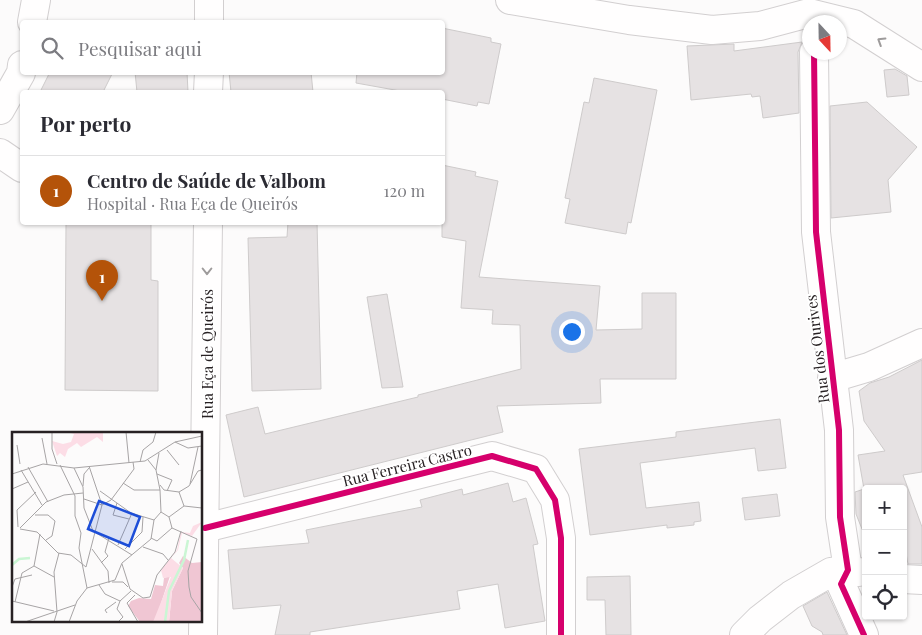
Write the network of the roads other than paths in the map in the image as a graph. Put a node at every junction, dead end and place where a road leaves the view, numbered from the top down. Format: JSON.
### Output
{"nodes":[{"id":1,"x":36,"y":0,"type":"edge"},
{"id":2,"x":209,"y":0,"type":"edge"},
{"id":3,"x":510,"y":0,"type":"edge"},
{"id":4,"x":808,"y":12,"type":"edge"},
{"id":5,"x":32,"y":20,"type":"edge"},
{"id":6,"x":209,"y":20,"type":"edge"},
{"id":7,"x":814,"y":60,"type":"edge"},
{"id":8,"x":922,"y":67,"type":"edge"},
{"id":9,"x":20,"y":73,"type":"edge"},
{"id":10,"x":209,"y":75,"type":"edge"},
{"id":11,"x":208,"y":90,"type":"edge"},
{"id":12,"x":0,"y":110,"type":"edge"},
{"id":13,"x":0,"y":153,"type":"edge"},
{"id":14,"x":20,"y":167,"type":"edge"},
{"id":15,"x":208,"y":225,"type":"edge"},
{"id":16,"x":922,"y":343,"type":"edge"},
{"id":17,"x":832,"y":378,"type":"junction"},
{"id":18,"x":205,"y":528,"type":"junction"},
{"id":19,"x":857,"y":572,"type":"edge"},
{"id":20,"x":907,"y":579,"type":"edge"},
{"id":21,"x":922,"y":580,"type":"edge"},
{"id":22,"x":203,"y":635,"type":"edge"},
{"id":23,"x":561,"y":635,"type":"edge"},
{"id":24,"x":744,"y":635,"type":"edge"},
{"id":25,"x":864,"y":635,"type":"edge"}],
"edges":[{"from":1,"to":5,"type":"street"},
{"from":2,"to":6,"type":"street"},
{"from":3,"to":4,"type":"street"},
{"from":8,"to":4,"type":"street","one_way":true},
{"from":7,"to":17,"type":"street","name":"Rua dos Ourives"},
{"from":9,"to":12,"type":"street"},
{"from":10,"to":11,"type":"street"},
{"from":13,"to":14,"type":"street"},
{"from":15,"to":18,"type":"street","name":"Rua Eça de Queirós","one_way":true},
{"from":16,"to":17,"type":"street"},
{"from":17,"to":19,"type":"street","name":"Rua dos Ourives"},
{"from":18,"to":22,"type":"street","name":"Rua Eça de Queirós"},
{"from":18,"to":23,"type":"street","name":"Rua Ferreira Castro"},
{"from":19,"to":24,"type":"street"},
{"from":19,"to":25,"type":"street","name":"Rua dos Ourives"},
{"from":20,"to":21,"type":"street"}]}
